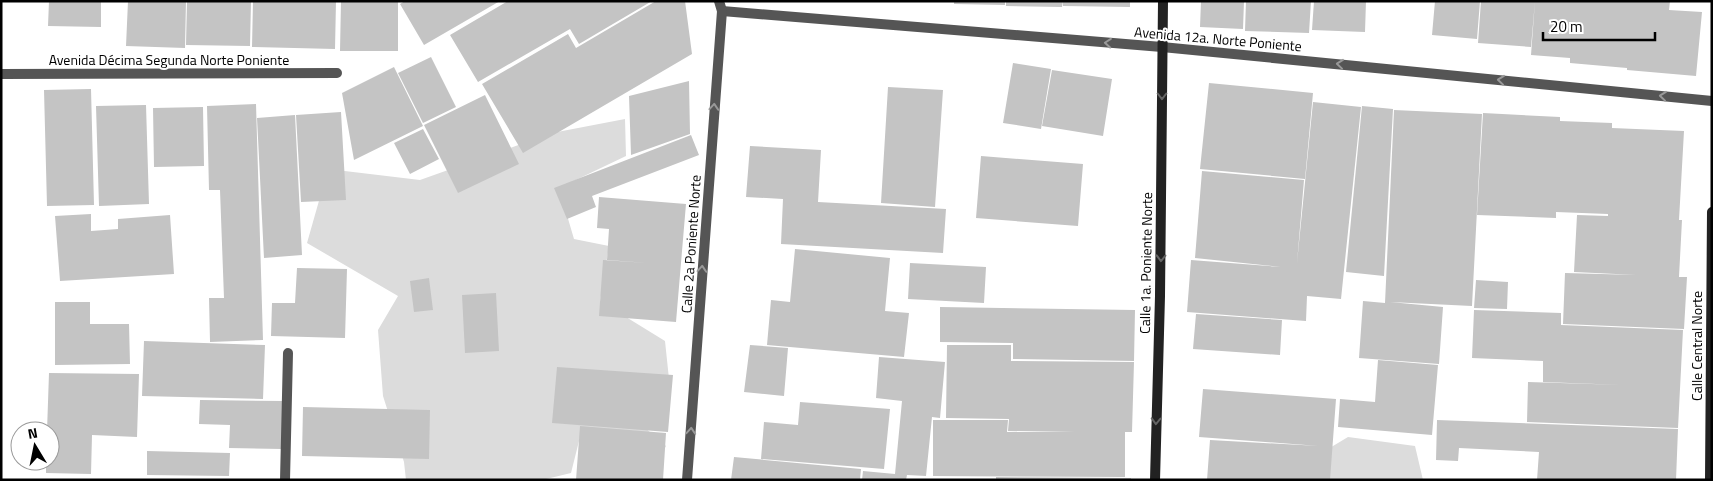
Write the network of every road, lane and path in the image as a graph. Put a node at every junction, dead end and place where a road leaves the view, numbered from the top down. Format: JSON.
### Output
{"nodes":[{"id":1,"x":1163,"y":1,"type":"edge"},
{"id":2,"x":720,"y":6,"type":"edge"},
{"id":3,"x":1162,"y":47,"type":"junction"},
{"id":4,"x":337,"y":73,"type":"dead end"},
{"id":5,"x":1,"y":74,"type":"edge"},
{"id":6,"x":1712,"y":101,"type":"edge"},
{"id":7,"x":1712,"y":212,"type":"edge"},
{"id":8,"x":288,"y":352,"type":"dead end"},
{"id":9,"x":285,"y":480,"type":"edge"},
{"id":10,"x":687,"y":480,"type":"edge"},
{"id":11,"x":1154,"y":480,"type":"edge"},
{"id":12,"x":1710,"y":480,"type":"edge"}],
"edges":[{"from":1,"to":3,"type":"main road","name":"Calle 1a. Poniente Norte"},
{"from":3,"to":2,"type":"street","name":"Avenida 12a. Norte Poniente","one_way":true},
{"from":10,"to":2,"type":"street","name":"Calle 2a Poniente Norte","one_way":true},
{"from":6,"to":3,"type":"street","name":"Avenida 12a. Norte Poniente","one_way":true},
{"from":3,"to":11,"type":"main road","name":"Calle 1a. Poniente Norte","one_way":true},
{"from":4,"to":5,"type":"street","name":"Avenida Décima Segunda Norte Poniente"},
{"from":7,"to":12,"type":"main road","name":"Calle Central Norte"},
{"from":8,"to":9,"type":"street"}]}
